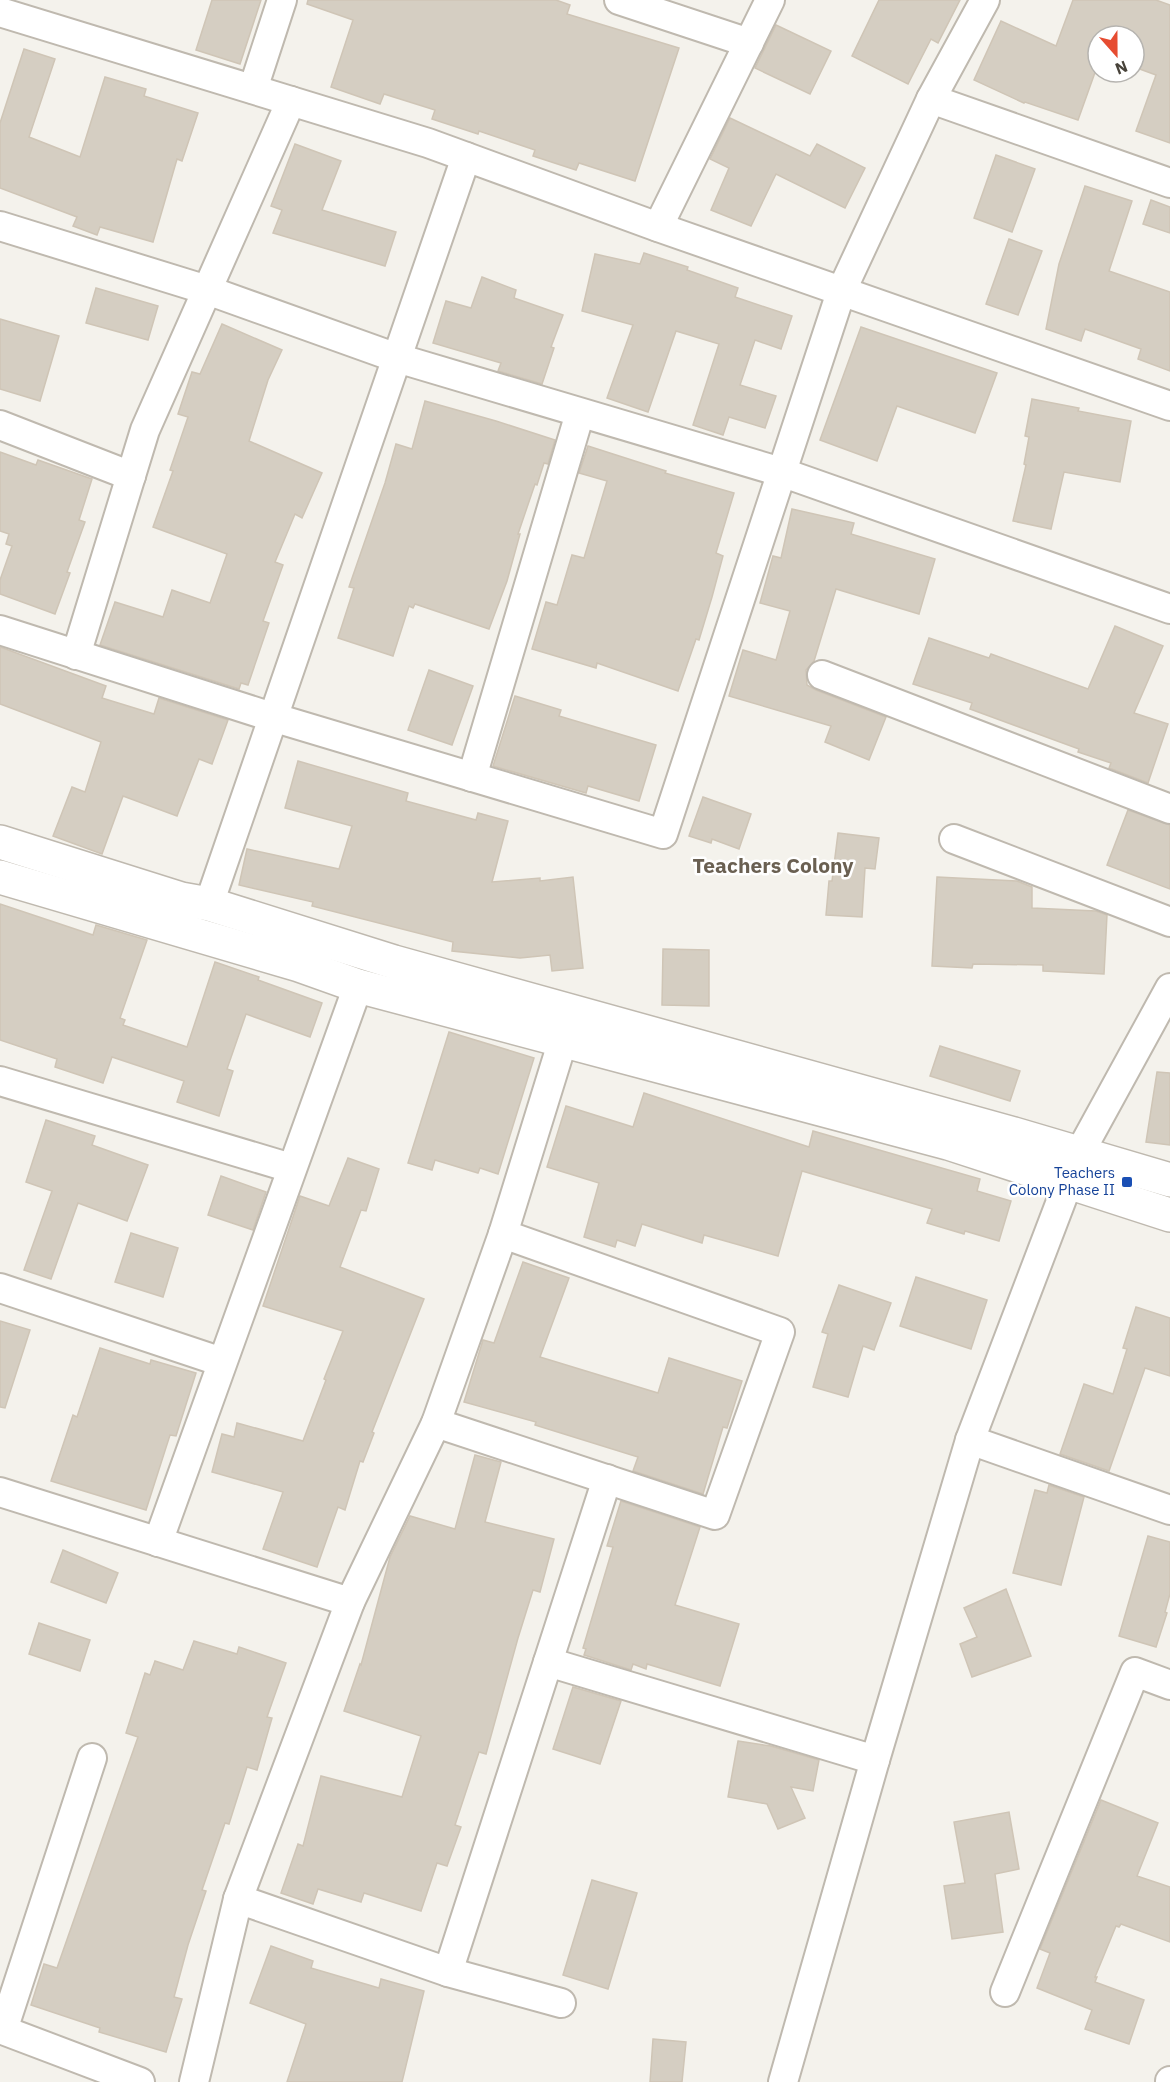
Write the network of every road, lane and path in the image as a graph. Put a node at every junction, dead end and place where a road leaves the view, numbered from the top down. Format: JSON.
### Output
{"nodes":[{"id":1,"x":282,"y":0,"type":"edge"},
{"id":2,"x":619,"y":0,"type":"edge"},
{"id":3,"x":770,"y":0,"type":"edge"},
{"id":4,"x":985,"y":0,"type":"edge"},
{"id":5,"x":0,"y":12,"type":"edge"},
{"id":6,"x":749,"y":43,"type":"junction"},
{"id":7,"x":253,"y":89,"type":"junction"},
{"id":8,"x":931,"y":99,"type":"junction"},
{"id":9,"x":291,"y":101,"type":"junction"},
{"id":10,"x":466,"y":157,"type":"junction"},
{"id":11,"x":1170,"y":183,"type":"edge"},
{"id":12,"x":0,"y":226,"type":"edge"},
{"id":13,"x":658,"y":227,"type":"junction"},
{"id":14,"x":207,"y":290,"type":"junction"},
{"id":15,"x":841,"y":291,"type":"junction"},
{"id":16,"x":397,"y":358,"type":"junction"},
{"id":17,"x":1170,"y":406,"type":"edge"},
{"id":18,"x":580,"y":412,"type":"junction"},
{"id":19,"x":0,"y":425,"type":"edge"},
{"id":20,"x":781,"y":472,"type":"junction"},
{"id":21,"x":130,"y":476,"type":"junction"},
{"id":22,"x":1170,"y":609,"type":"edge"},
{"id":23,"x":0,"y":630,"type":"edge"},
{"id":24,"x":76,"y":655,"type":"junction"},
{"id":25,"x":822,"y":675,"type":"dead end"},
{"id":26,"x":273,"y":717,"type":"junction"},
{"id":27,"x":472,"y":777,"type":"junction"},
{"id":28,"x":1170,"y":809,"type":"edge"},
{"id":29,"x":954,"y":838,"type":"dead end"},
{"id":30,"x":0,"y":842,"type":"edge"},
{"id":31,"x":0,"y":877,"type":"edge"},
{"id":32,"x":209,"y":904,"type":"junction"},
{"id":33,"x":1170,"y":922,"type":"edge"},
{"id":34,"x":358,"y":986,"type":"junction"},
{"id":35,"x":1170,"y":988,"type":"edge"},
{"id":36,"x":563,"y":1040,"type":"junction"},
{"id":37,"x":0,"y":1080,"type":"edge"},
{"id":38,"x":291,"y":1168,"type":"junction"},
{"id":39,"x":1074,"y":1169,"type":"junction"},
{"id":40,"x":1170,"y":1180,"type":"edge"},
{"id":41,"x":1170,"y":1215,"type":"edge"},
{"id":42,"x":502,"y":1234,"type":"junction"},
{"id":43,"x":0,"y":1288,"type":"edge"},
{"id":44,"x":222,"y":1362,"type":"junction"},
{"id":45,"x":436,"y":1423,"type":"junction"},
{"id":46,"x":970,"y":1440,"type":"junction"},
{"id":47,"x":607,"y":1479,"type":"junction"},
{"id":48,"x":0,"y":1492,"type":"edge"},
{"id":49,"x":1170,"y":1510,"type":"edge"},
{"id":50,"x":158,"y":1542,"type":"junction"},
{"id":51,"x":350,"y":1602,"type":"junction"},
{"id":52,"x":548,"y":1662,"type":"junction"},
{"id":53,"x":1170,"y":1684,"type":"edge"},
{"id":54,"x":92,"y":1758,"type":"dead end"},
{"id":55,"x":875,"y":1760,"type":"junction"},
{"id":56,"x":238,"y":1899,"type":"junction"},
{"id":57,"x":448,"y":1972,"type":"junction"},
{"id":58,"x":1005,"y":1992,"type":"dead end"},
{"id":59,"x":561,"y":2003,"type":"dead end"},
{"id":60,"x":2,"y":2030,"type":"edge"},
{"id":61,"x":140,"y":2082,"type":"edge"},
{"id":62,"x":194,"y":2082,"type":"edge"},
{"id":63,"x":783,"y":2082,"type":"edge"}],
"edges":[{"from":1,"to":7,"type":"street"},
{"from":2,"to":6,"type":"street"},
{"from":3,"to":6,"type":"street"},
{"from":4,"to":8,"type":"street"},
{"from":5,"to":7,"type":"street"},
{"from":6,"to":13,"type":"street"},
{"from":7,"to":9,"type":"street"},
{"from":8,"to":11,"type":"street"},
{"from":8,"to":15,"type":"street"},
{"from":9,"to":10,"type":"street"},
{"from":9,"to":14,"type":"street"},
{"from":10,"to":13,"type":"street"},
{"from":10,"to":16,"type":"street"},
{"from":12,"to":14,"type":"street"},
{"from":13,"to":15,"type":"street"},
{"from":14,"to":16,"type":"street"},
{"from":14,"to":21,"type":"street"},
{"from":15,"to":17,"type":"street"},
{"from":15,"to":20,"type":"street"},
{"from":16,"to":18,"type":"street"},
{"from":16,"to":26,"type":"street"},
{"from":18,"to":20,"type":"street"},
{"from":18,"to":27,"type":"street"},
{"from":19,"to":21,"type":"street"},
{"from":20,"to":22,"type":"street"},
{"from":20,"to":27,"type":"street"},
{"from":21,"to":24,"type":"street"},
{"from":23,"to":24,"type":"street"},
{"from":24,"to":26,"type":"street"},
{"from":25,"to":28,"type":"street"},
{"from":26,"to":27,"type":"street"},
{"from":26,"to":32,"type":"street"},
{"from":29,"to":33,"type":"street"},
{"from":30,"to":32,"type":"street"},
{"from":31,"to":34,"type":"street"},
{"from":32,"to":39,"type":"street"},
{"from":34,"to":36,"type":"street"},
{"from":34,"to":38,"type":"street"},
{"from":35,"to":39,"type":"street"},
{"from":36,"to":39,"type":"street"},
{"from":36,"to":42,"type":"street"},
{"from":37,"to":38,"type":"street"},
{"from":38,"to":44,"type":"street"},
{"from":39,"to":40,"type":"street"},
{"from":39,"to":41,"type":"street"},
{"from":39,"to":46,"type":"street"},
{"from":42,"to":45,"type":"street"},
{"from":42,"to":47,"type":"street"},
{"from":43,"to":44,"type":"street"},
{"from":44,"to":50,"type":"street"},
{"from":45,"to":47,"type":"street"},
{"from":45,"to":51,"type":"street"},
{"from":46,"to":49,"type":"street"},
{"from":46,"to":55,"type":"street"},
{"from":47,"to":52,"type":"street"},
{"from":48,"to":50,"type":"street"},
{"from":50,"to":51,"type":"street"},
{"from":51,"to":56,"type":"street"},
{"from":52,"to":55,"type":"street"},
{"from":52,"to":57,"type":"street"},
{"from":53,"to":58,"type":"street"},
{"from":54,"to":60,"type":"street"},
{"from":55,"to":63,"type":"street"},
{"from":56,"to":57,"type":"street"},
{"from":56,"to":62,"type":"street"},
{"from":57,"to":59,"type":"street"},
{"from":60,"to":61,"type":"street"}]}
